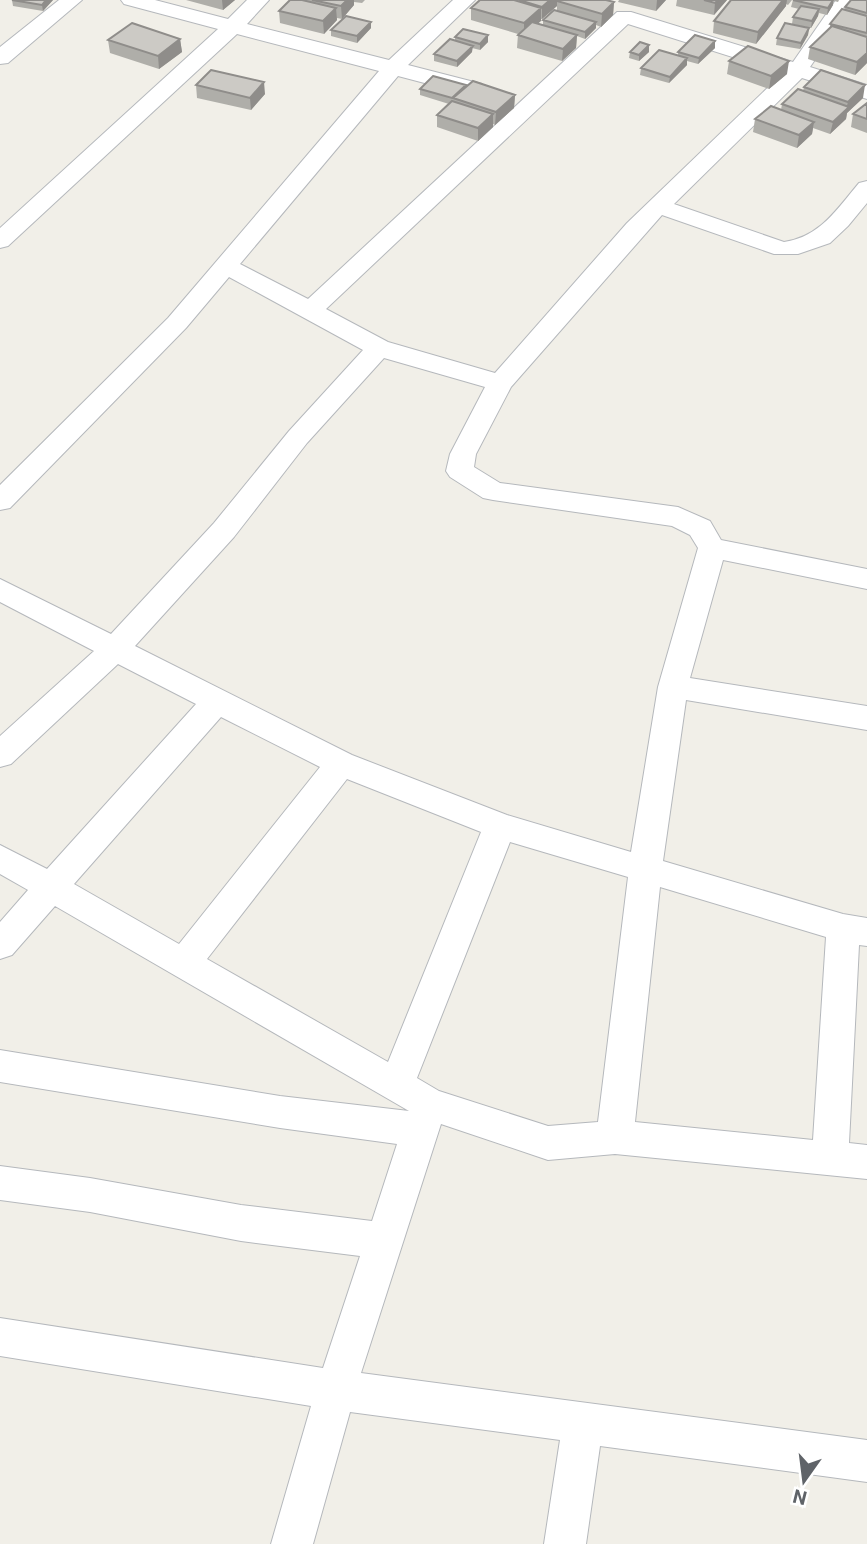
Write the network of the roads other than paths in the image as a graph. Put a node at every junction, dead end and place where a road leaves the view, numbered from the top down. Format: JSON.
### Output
{"nodes":[{"id":1,"x":72,"y":0,"type":"edge"},
{"id":2,"x":131,"y":0,"type":"edge"},
{"id":3,"x":259,"y":0,"type":"edge"},
{"id":4,"x":466,"y":0,"type":"edge"},
{"id":5,"x":846,"y":0,"type":"edge"},
{"id":6,"x":715,"y":20,"type":"edge"},
{"id":7,"x":232,"y":28,"type":"junction"},
{"id":8,"x":698,"y":39,"type":"junction"},
{"id":9,"x":0,"y":58,"type":"edge"},
{"id":10,"x":393,"y":68,"type":"junction"},
{"id":11,"x":797,"y":71,"type":"junction"},
{"id":12,"x":867,"y":92,"type":"edge"},
{"id":13,"x":529,"y":104,"type":"junction"},
{"id":14,"x":867,"y":188,"type":"edge"},
{"id":15,"x":658,"y":206,"type":"junction"},
{"id":16,"x":0,"y":241,"type":"edge"},
{"id":17,"x":226,"y":266,"type":"junction"},
{"id":18,"x":310,"y":310,"type":"junction"},
{"id":19,"x":379,"y":348,"type":"junction"},
{"id":20,"x":500,"y":383,"type":"junction"},
{"id":21,"x":0,"y":502,"type":"edge"},
{"id":22,"x":712,"y":548,"type":"junction"},
{"id":23,"x":867,"y":579,"type":"edge"},
{"id":24,"x":0,"y":589,"type":"edge"},
{"id":25,"x":115,"y":649,"type":"junction"},
{"id":26,"x":674,"y":687,"type":"junction"},
{"id":27,"x":217,"y":701,"type":"junction"},
{"id":28,"x":867,"y":718,"type":"edge"},
{"id":29,"x":0,"y":755,"type":"edge"},
{"id":30,"x":341,"y":764,"type":"junction"},
{"id":31,"x":500,"y":826,"type":"junction"},
{"id":32,"x":0,"y":858,"type":"edge"},
{"id":33,"x":645,"y":870,"type":"junction"},
{"id":34,"x":54,"y":887,"type":"junction"},
{"id":35,"x":855,"y":930,"type":"edge"},
{"id":36,"x":0,"y":945,"type":"edge"},
{"id":37,"x":184,"y":963,"type":"junction"},
{"id":38,"x":0,"y":1066,"type":"edge"},
{"id":39,"x":396,"y":1085,"type":"junction"},
{"id":40,"x":425,"y":1117,"type":"junction"},
{"id":41,"x":615,"y":1137,"type":"junction"},
{"id":42,"x":830,"y":1158,"type":"junction"},
{"id":43,"x":867,"y":1162,"type":"edge"},
{"id":44,"x":0,"y":1183,"type":"edge"},
{"id":45,"x":386,"y":1241,"type":"junction"},
{"id":46,"x":0,"y":1337,"type":"edge"},
{"id":47,"x":336,"y":1390,"type":"junction"},
{"id":48,"x":583,"y":1422,"type":"junction"},
{"id":49,"x":867,"y":1461,"type":"edge"},
{"id":50,"x":292,"y":1544,"type":"edge"},
{"id":51,"x":565,"y":1544,"type":"edge"}],
"edges":[{"from":1,"to":9,"type":"street"},
{"from":2,"to":7,"type":"street"},
{"from":3,"to":7,"type":"street"},
{"from":4,"to":10,"type":"street"},
{"from":5,"to":11,"type":"street"},
{"from":6,"to":8,"type":"street"},
{"from":7,"to":10,"type":"street"},
{"from":7,"to":16,"type":"street"},
{"from":8,"to":11,"type":"street"},
{"from":8,"to":13,"type":"street"},
{"from":10,"to":13,"type":"street"},
{"from":10,"to":17,"type":"street"},
{"from":11,"to":12,"type":"street"},
{"from":11,"to":15,"type":"street"},
{"from":13,"to":18,"type":"street"},
{"from":14,"to":15,"type":"street"},
{"from":15,"to":20,"type":"street"},
{"from":17,"to":18,"type":"street"},
{"from":17,"to":21,"type":"street"},
{"from":18,"to":19,"type":"street"},
{"from":19,"to":20,"type":"street"},
{"from":19,"to":25,"type":"street"},
{"from":20,"to":22,"type":"street"},
{"from":22,"to":23,"type":"street"},
{"from":22,"to":26,"type":"street"},
{"from":24,"to":25,"type":"street"},
{"from":25,"to":27,"type":"street"},
{"from":25,"to":29,"type":"street"},
{"from":26,"to":28,"type":"street"},
{"from":26,"to":33,"type":"street"},
{"from":27,"to":30,"type":"street"},
{"from":27,"to":34,"type":"street"},
{"from":30,"to":31,"type":"street"},
{"from":30,"to":37,"type":"street"},
{"from":31,"to":33,"type":"street"},
{"from":31,"to":39,"type":"street"},
{"from":32,"to":34,"type":"street"},
{"from":33,"to":35,"type":"street"},
{"from":33,"to":41,"type":"street"},
{"from":34,"to":36,"type":"street"},
{"from":34,"to":37,"type":"street"},
{"from":35,"to":42,"type":"street"},
{"from":37,"to":39,"type":"street"},
{"from":38,"to":40,"type":"street"},
{"from":39,"to":40,"type":"street"},
{"from":40,"to":41,"type":"street"},
{"from":40,"to":45,"type":"street"},
{"from":41,"to":42,"type":"street"},
{"from":42,"to":43,"type":"street"},
{"from":44,"to":45,"type":"street"},
{"from":45,"to":47,"type":"street"},
{"from":46,"to":47,"type":"street"},
{"from":47,"to":48,"type":"street"},
{"from":47,"to":50,"type":"street"},
{"from":48,"to":49,"type":"street"},
{"from":48,"to":51,"type":"street"}]}
